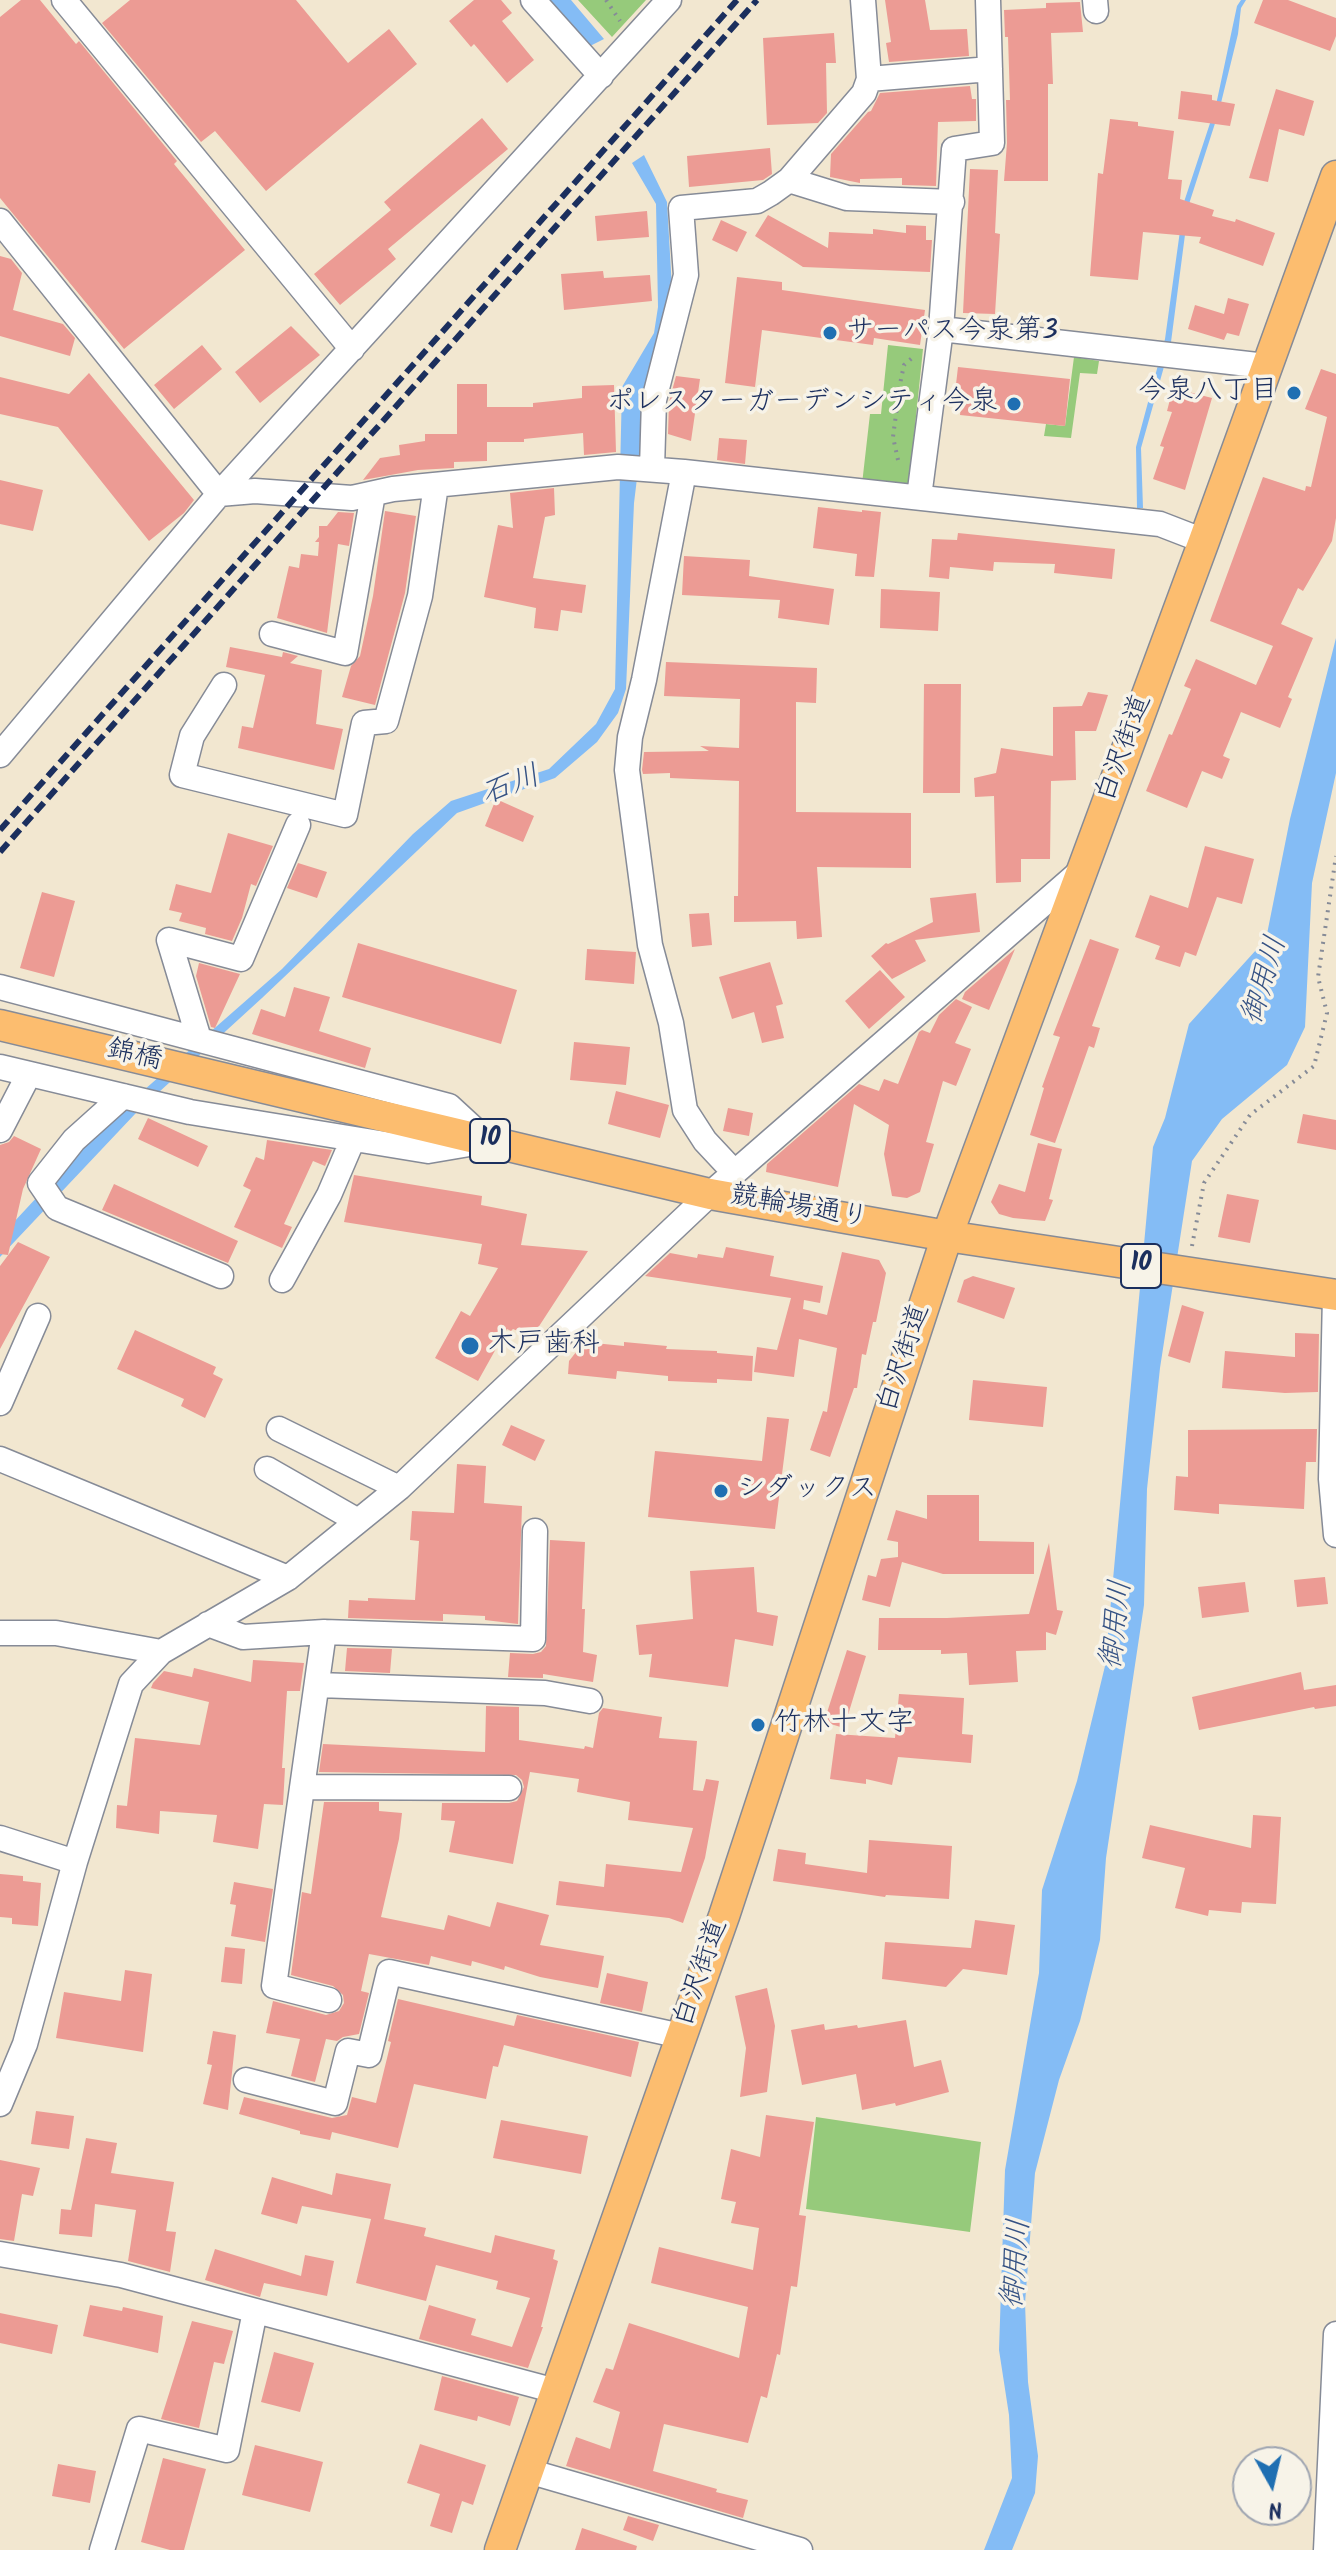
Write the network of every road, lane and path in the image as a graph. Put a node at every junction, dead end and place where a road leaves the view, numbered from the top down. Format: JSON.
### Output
{"nodes":[{"id":1,"x":64,"y":0,"type":"edge"},
{"id":2,"x":533,"y":0,"type":"edge"},
{"id":3,"x":669,"y":0,"type":"edge"},
{"id":4,"x":863,"y":0,"type":"edge"},
{"id":5,"x":988,"y":0,"type":"edge"},
{"id":6,"x":990,"y":69,"type":"junction"},
{"id":7,"x":601,"y":76,"type":"junction"},
{"id":8,"x":869,"y":79,"type":"junction"},
{"id":9,"x":1336,"y":176,"type":"edge"},
{"id":10,"x":789,"y":180,"type":"junction"},
{"id":11,"x":952,"y":202,"type":"junction"},
{"id":12,"x":1330,"y":210,"type":"edge"},
{"id":13,"x":0,"y":221,"type":"edge"},
{"id":14,"x":941,"y":329,"type":"junction"},
{"id":15,"x":352,"y":349,"type":"junction"},
{"id":16,"x":1266,"y":366,"type":"junction"},
{"id":17,"x":652,"y":469,"type":"junction"},
{"id":18,"x":684,"y":472,"type":"junction"},
{"id":19,"x":436,"y":485,"type":"junction"},
{"id":20,"x":219,"y":494,"type":"junction"},
{"id":21,"x":373,"y":494,"type":"junction"},
{"id":22,"x":919,"y":497,"type":"junction"},
{"id":23,"x":1204,"y":541,"type":"junction"},
{"id":24,"x":272,"y":634,"type":"dead end"},
{"id":25,"x":224,"y":685,"type":"dead end"},
{"id":26,"x":0,"y":755,"type":"edge"},
{"id":27,"x":298,"y":825,"type":"dead end"},
{"id":28,"x":1336,"y":856,"type":"edge"},
{"id":29,"x":1082,"y":870,"type":"junction"},
{"id":30,"x":0,"y":987,"type":"edge"},
{"id":31,"x":0,"y":1025,"type":"edge"},
{"id":32,"x":199,"y":1039,"type":"junction"},
{"id":33,"x":0,"y":1067,"type":"edge"},
{"id":34,"x":29,"y":1074,"type":"junction"},
{"id":35,"x":269,"y":1088,"type":"joint"},
{"id":36,"x":123,"y":1096,"type":"junction"},
{"id":37,"x":0,"y":1130,"type":"edge"},
{"id":38,"x":353,"y":1139,"type":"junction"},
{"id":39,"x":487,"y":1141,"type":"junction"},
{"id":40,"x":734,"y":1172,"type":"junction"},
{"id":41,"x":710,"y":1194,"type":"junction"},
{"id":42,"x":947,"y":1236,"type":"junction"},
{"id":43,"x":1188,"y":1273,"type":"junction"},
{"id":44,"x":221,"y":1276,"type":"dead end"},
{"id":45,"x":282,"y":1280,"type":"dead end"},
{"id":46,"x":1335,"y":1295,"type":"edge"},
{"id":47,"x":38,"y":1316,"type":"dead end"},
{"id":48,"x":0,"y":1403,"type":"edge"},
{"id":49,"x":279,"y":1429,"type":"dead end"},
{"id":50,"x":0,"y":1459,"type":"edge"},
{"id":51,"x":267,"y":1469,"type":"dead end"},
{"id":52,"x":399,"y":1488,"type":"junction"},
{"id":53,"x":358,"y":1521,"type":"junction"},
{"id":54,"x":535,"y":1531,"type":"dead end"},
{"id":55,"x":1336,"y":1535,"type":"edge"},
{"id":56,"x":288,"y":1578,"type":"junction"},
{"id":57,"x":208,"y":1624,"type":"junction"},
{"id":58,"x":324,"y":1632,"type":"junction"},
{"id":59,"x":0,"y":1633,"type":"edge"},
{"id":60,"x":161,"y":1652,"type":"junction"},
{"id":61,"x":318,"y":1685,"type":"junction"},
{"id":62,"x":590,"y":1701,"type":"dead end"},
{"id":63,"x":303,"y":1787,"type":"junction"},
{"id":64,"x":509,"y":1788,"type":"dead end"},
{"id":65,"x":0,"y":1838,"type":"edge"},
{"id":66,"x":75,"y":1862,"type":"junction"},
{"id":67,"x":329,"y":2000,"type":"dead end"},
{"id":68,"x":681,"y":2036,"type":"junction"},
{"id":69,"x":246,"y":2080,"type":"dead end"},
{"id":70,"x":0,"y":2104,"type":"edge"},
{"id":71,"x":0,"y":2254,"type":"edge"},
{"id":72,"x":255,"y":2311,"type":"junction"},
{"id":73,"x":1336,"y":2334,"type":"edge"},
{"id":74,"x":556,"y":2391,"type":"junction"},
{"id":75,"x":528,"y":2471,"type":"junction"},
{"id":76,"x":726,"y":2540,"type":"edge"},
{"id":77,"x":102,"y":2550,"type":"edge"},
{"id":78,"x":500,"y":2550,"type":"edge"},
{"id":79,"x":800,"y":2550,"type":"edge"},
{"id":80,"x":1326,"y":2550,"type":"edge"}],
"edges":[{"from":1,"to":15,"type":"street"},
{"from":2,"to":7,"type":"street"},
{"from":3,"to":7,"type":"street"},
{"from":4,"to":8,"type":"street"},
{"from":5,"to":6,"type":"street"},
{"from":6,"to":8,"type":"street"},
{"from":6,"to":11,"type":"street"},
{"from":7,"to":15,"type":"street"},
{"from":8,"to":10,"type":"street"},
{"from":9,"to":12,"type":"main road","name":"白沢街道"},
{"from":10,"to":11,"type":"street"},
{"from":10,"to":17,"type":"street"},
{"from":11,"to":14,"type":"street"},
{"from":12,"to":16,"type":"main road","name":"白沢街道"},
{"from":13,"to":20,"type":"street"},
{"from":14,"to":16,"type":"street"},
{"from":14,"to":22,"type":"street"},
{"from":15,"to":20,"type":"street"},
{"from":16,"to":23,"type":"main road","name":"白沢街道"},
{"from":17,"to":18,"type":"street"},
{"from":17,"to":19,"type":"street"},
{"from":18,"to":22,"type":"street"},
{"from":18,"to":40,"type":"street"},
{"from":19,"to":21,"type":"street"},
{"from":19,"to":25,"type":"street"},
{"from":20,"to":21,"type":"street"},
{"from":20,"to":26,"type":"street"},
{"from":21,"to":24,"type":"street"},
{"from":22,"to":23,"type":"street"},
{"from":23,"to":29,"type":"main road","name":"白沢街道"},
{"from":27,"to":32,"type":"street"},
{"from":28,"to":43,"type":"path"},
{"from":29,"to":40,"type":"street"},
{"from":29,"to":42,"type":"main road","name":"白沢街道"},
{"from":30,"to":32,"type":"street"},
{"from":31,"to":35,"type":"main road","name":"錦橋","number":"10"},
{"from":32,"to":39,"type":"street"},
{"from":33,"to":34,"type":"street"},
{"from":34,"to":36,"type":"street"},
{"from":34,"to":37,"type":"street"},
{"from":35,"to":39,"type":"main road","name":"競輪場通り","number":"10"},
{"from":36,"to":38,"type":"street"},
{"from":36,"to":44,"type":"street"},
{"from":38,"to":39,"type":"street"},
{"from":38,"to":45,"type":"street"},
{"from":39,"to":41,"type":"main road","name":"競輪場通り","number":"10"},
{"from":40,"to":41,"type":"street"},
{"from":41,"to":42,"type":"main road","name":"競輪場通り","number":"10"},
{"from":41,"to":52,"type":"street"},
{"from":42,"to":43,"type":"main road","name":"競輪場通り","number":"10"},
{"from":42,"to":68,"type":"main road","name":"白沢街道"},
{"from":43,"to":46,"type":"main road","name":"競輪場通り","number":"10"},
{"from":46,"to":55,"type":"street"},
{"from":47,"to":48,"type":"street"},
{"from":49,"to":52,"type":"street"},
{"from":50,"to":56,"type":"street"},
{"from":51,"to":53,"type":"street"},
{"from":52,"to":53,"type":"street"},
{"from":53,"to":56,"type":"street"},
{"from":54,"to":58,"type":"street"},
{"from":56,"to":57,"type":"street"},
{"from":57,"to":58,"type":"street"},
{"from":57,"to":60,"type":"street"},
{"from":58,"to":61,"type":"street"},
{"from":59,"to":60,"type":"street"},
{"from":60,"to":66,"type":"street"},
{"from":61,"to":62,"type":"street"},
{"from":61,"to":63,"type":"street"},
{"from":63,"to":64,"type":"street"},
{"from":63,"to":67,"type":"street"},
{"from":65,"to":66,"type":"street"},
{"from":66,"to":70,"type":"street"},
{"from":68,"to":69,"type":"street"},
{"from":68,"to":74,"type":"main road","name":"白沢街道"},
{"from":71,"to":72,"type":"street"},
{"from":72,"to":74,"type":"street"},
{"from":72,"to":77,"type":"street"},
{"from":73,"to":80,"type":"street"},
{"from":74,"to":75,"type":"main road","name":"白沢街道"},
{"from":75,"to":76,"type":"street"},
{"from":75,"to":78,"type":"main road","name":"白沢街道"},
{"from":76,"to":79,"type":"street"}]}
